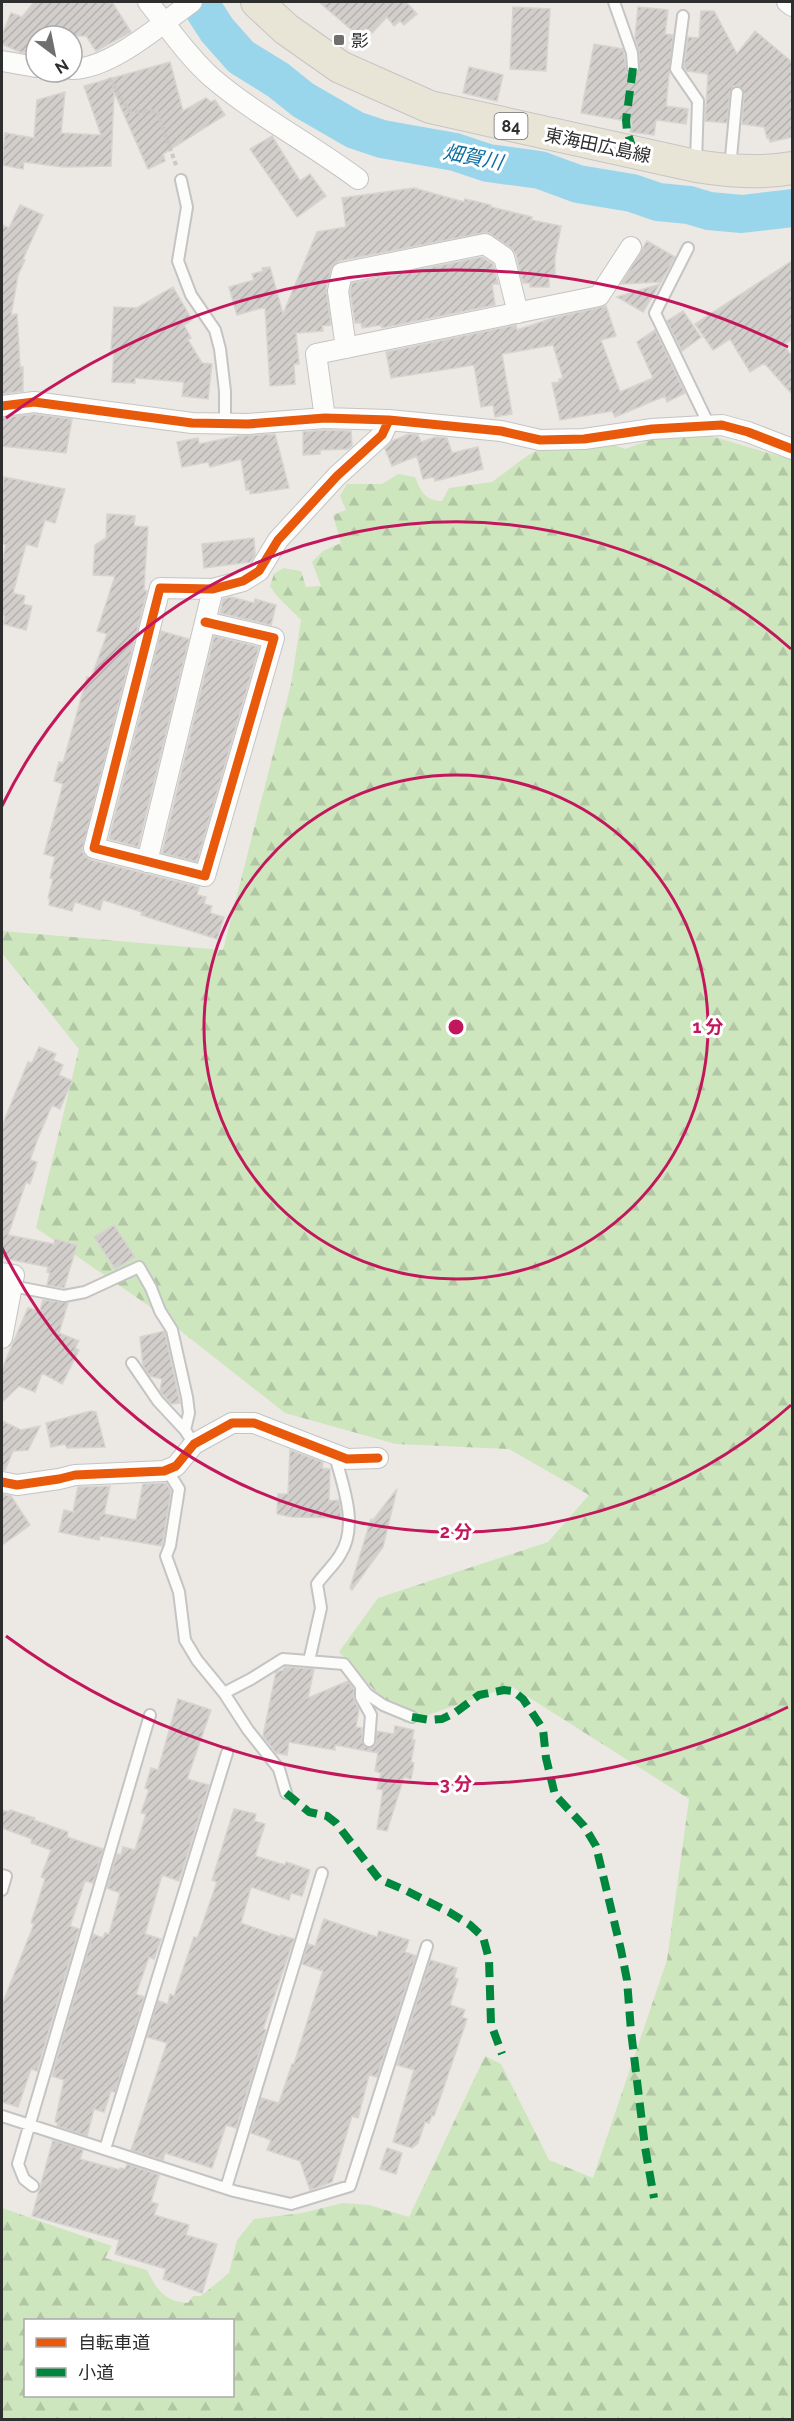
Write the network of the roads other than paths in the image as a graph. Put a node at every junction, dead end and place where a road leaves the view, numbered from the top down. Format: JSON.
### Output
{"nodes":[{"id":1,"x":148,"y":2,"type":"edge"},
{"id":2,"x":192,"y":2,"type":"edge"},
{"id":3,"x":257,"y":2,"type":"edge"},
{"id":4,"x":614,"y":2,"type":"edge"},
{"id":5,"x":787,"y":2,"type":"edge"},
{"id":6,"x":792,"y":6,"type":"edge"},
{"id":7,"x":682,"y":16,"type":"dead end"},
{"id":8,"x":166,"y":20,"type":"junction"},
{"id":9,"x":2,"y":61,"type":"edge"},
{"id":10,"x":24,"y":65,"type":"edge"},
{"id":11,"x":633,"y":68,"type":"dead end"},
{"id":12,"x":84,"y":69,"type":"edge"},
{"id":13,"x":737,"y":93,"type":"dead end"},
{"id":14,"x":696,"y":166,"type":"junction"},
{"id":15,"x":792,"y":168,"type":"edge"},
{"id":16,"x":730,"y":171,"type":"junction"},
{"id":17,"x":358,"y":179,"type":"dead end"},
{"id":18,"x":181,"y":180,"type":"road end"},
{"id":19,"x":631,"y":247,"type":"dead end"},
{"id":20,"x":688,"y":248,"type":"dead end"},
{"id":21,"x":518,"y":313,"type":"junction"},
{"id":22,"x":346,"y":348,"type":"junction"},
{"id":23,"x":2,"y":406,"type":"edge"},
{"id":24,"x":325,"y":418,"type":"junction"},
{"id":25,"x":389,"y":420,"type":"junction"},
{"id":26,"x":225,"y":424,"type":"junction"},
{"id":27,"x":709,"y":425,"type":"junction"},
{"id":28,"x":792,"y":449,"type":"edge"},
{"id":29,"x":213,"y":589,"type":"junction"},
{"id":30,"x":205,"y":622,"type":"junction"},
{"id":31,"x":147,"y":862,"type":"junction"},
{"id":32,"x":7,"y":1279,"type":"edge"},
{"id":33,"x":2,"y":1338,"type":"edge"},
{"id":34,"x":132,"y":1363,"type":"dead end"},
{"id":35,"x":190,"y":1437,"type":"junction"},
{"id":36,"x":335,"y":1456,"type":"junction"},
{"id":37,"x":378,"y":1458,"type":"dead end"},
{"id":38,"x":167,"y":1470,"type":"junction"},
{"id":39,"x":2,"y":1482,"type":"edge"},
{"id":40,"x":309,"y":1661,"type":"junction"},
{"id":41,"x":361,"y":1689,"type":"junction"},
{"id":42,"x":224,"y":1692,"type":"junction"},
{"id":43,"x":150,"y":1715,"type":"dead end"},
{"id":44,"x":412,"y":1717,"type":"dead end"},
{"id":45,"x":369,"y":1742,"type":"dead end"},
{"id":46,"x":227,"y":1753,"type":"dead end"},
{"id":47,"x":286,"y":1793,"type":"dead end"},
{"id":48,"x":322,"y":1873,"type":"dead end"},
{"id":49,"x":2,"y":1875,"type":"edge"},
{"id":50,"x":2,"y":1890,"type":"edge"},
{"id":51,"x":428,"y":1946,"type":"dead end"},
{"id":52,"x":2,"y":2116,"type":"edge"},
{"id":53,"x":28,"y":2125,"type":"junction"},
{"id":54,"x":105,"y":2149,"type":"junction"},
{"id":55,"x":33,"y":2186,"type":"dead end"},
{"id":56,"x":226,"y":2188,"type":"junction"}],
"edges":[{"from":1,"to":8,"type":"street"},
{"from":2,"to":8,"type":"street"},
{"from":3,"to":14,"type":"main road","name":"東海田広島線","number":"84"},
{"from":4,"to":11,"type":"lane"},
{"from":5,"to":6,"type":"street"},
{"from":7,"to":14,"type":"lane"},
{"from":8,"to":12,"type":"street"},
{"from":8,"to":17,"type":"street"},
{"from":9,"to":10,"type":"street"},
{"from":13,"to":16,"type":"lane"},
{"from":14,"to":16,"type":"main road","name":"東海田広島線","number":"84"},
{"from":15,"to":16,"type":"main road","name":"東海田広島線","number":"84"},
{"from":18,"to":26,"type":"lane"},
{"from":19,"to":21,"type":"street"},
{"from":20,"to":27,"type":"lane"},
{"from":21,"to":22,"type":"street"},
{"from":21,"to":22,"type":"street"},
{"from":22,"to":24,"type":"street"},
{"from":23,"to":26,"type":"street"},
{"from":24,"to":25,"type":"street"},
{"from":24,"to":26,"type":"street"},
{"from":25,"to":27,"type":"street"},
{"from":25,"to":29,"type":"street"},
{"from":27,"to":28,"type":"street"},
{"from":29,"to":30,"type":"street"},
{"from":29,"to":31,"type":"street"},
{"from":30,"to":31,"type":"street"},
{"from":30,"to":31,"type":"street"},
{"from":32,"to":33,"type":"street"},
{"from":32,"to":35,"type":"lane"},
{"from":34,"to":35,"type":"lane"},
{"from":35,"to":36,"type":"street"},
{"from":35,"to":38,"type":"street"},
{"from":36,"to":37,"type":"street"},
{"from":36,"to":40,"type":"lane"},
{"from":38,"to":39,"type":"street"},
{"from":38,"to":42,"type":"lane"},
{"from":40,"to":41,"type":"lane"},
{"from":40,"to":42,"type":"lane"},
{"from":41,"to":44,"type":"lane"},
{"from":41,"to":45,"type":"lane"},
{"from":42,"to":47,"type":"lane"},
{"from":43,"to":53,"type":"lane"},
{"from":46,"to":54,"type":"lane"},
{"from":48,"to":56,"type":"lane"},
{"from":49,"to":50,"type":"lane"},
{"from":51,"to":56,"type":"lane"},
{"from":52,"to":53,"type":"lane"},
{"from":53,"to":54,"type":"lane"},
{"from":53,"to":55,"type":"lane"},
{"from":54,"to":56,"type":"lane"}]}
